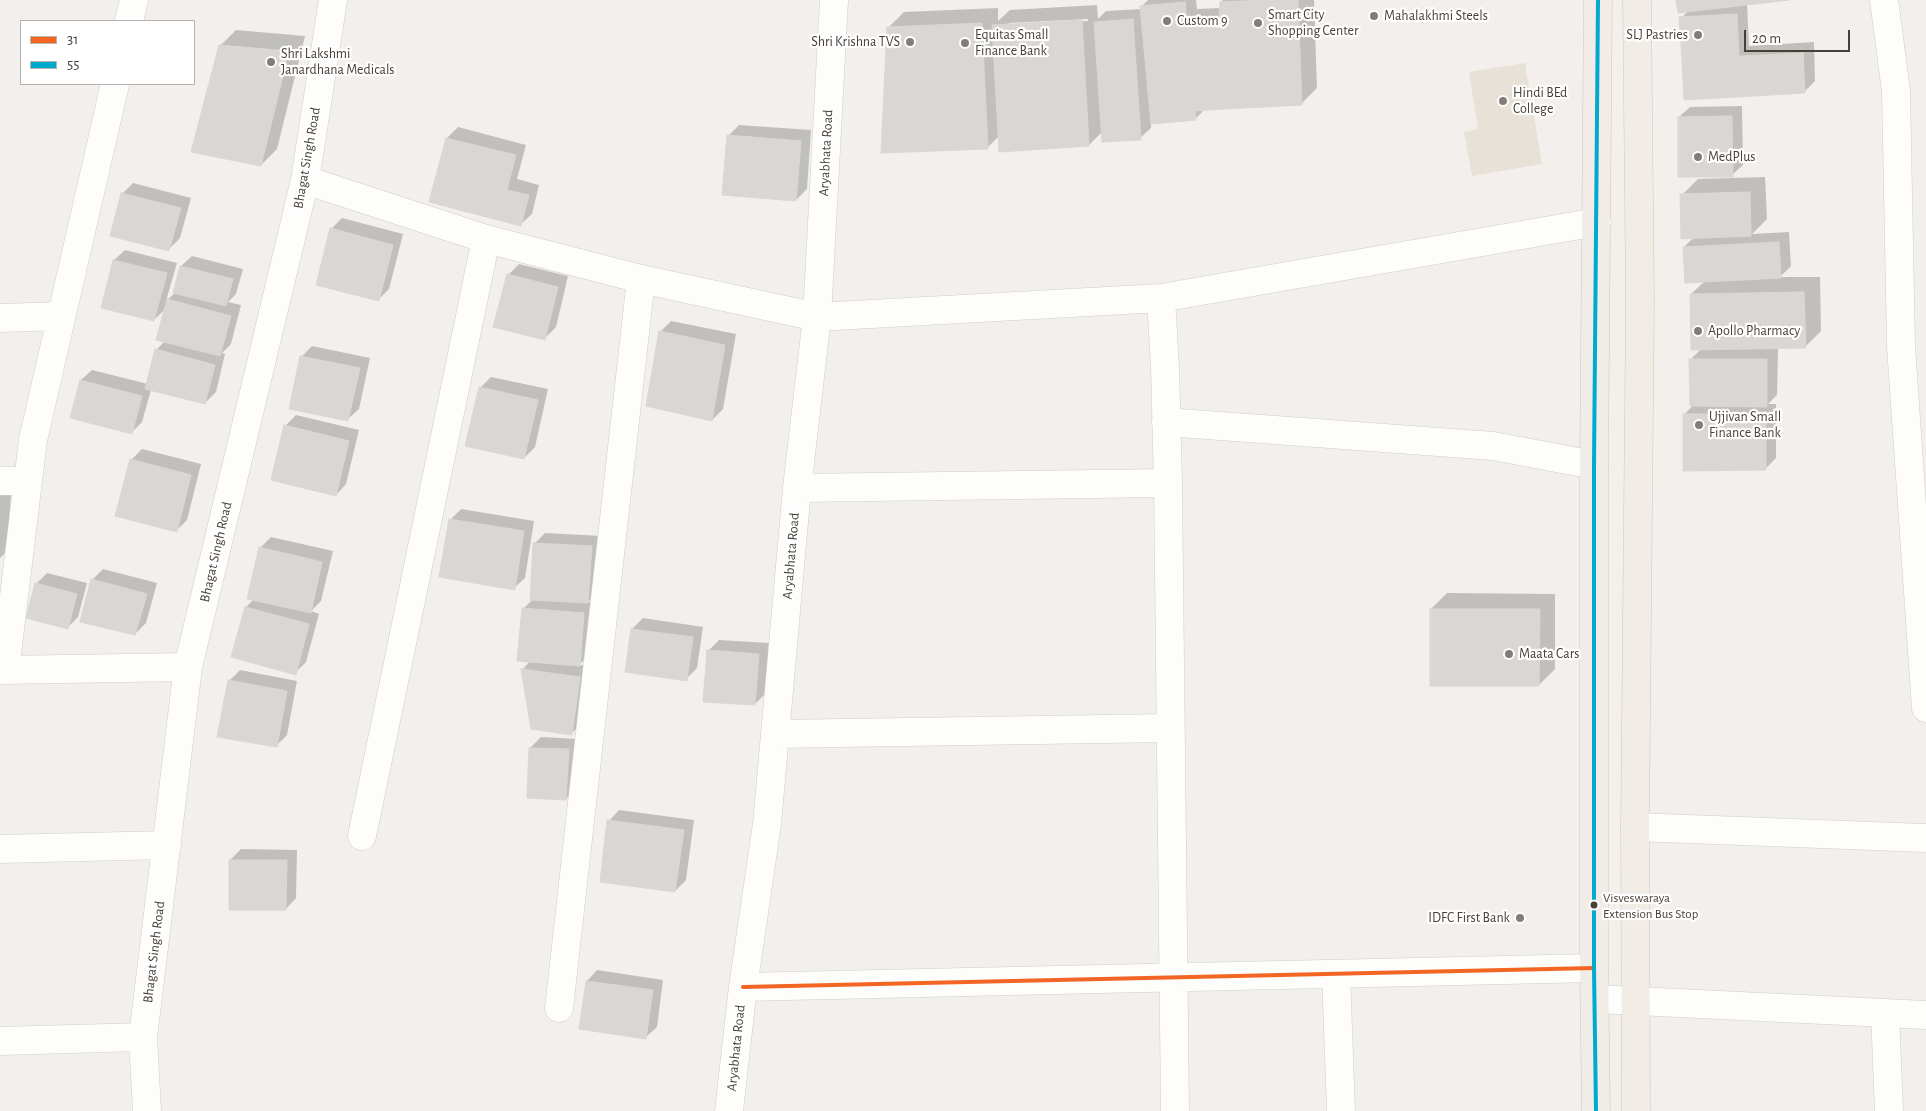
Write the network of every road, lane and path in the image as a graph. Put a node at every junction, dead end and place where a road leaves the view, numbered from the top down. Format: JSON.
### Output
{"nodes":[{"id":1,"x":134,"y":0,"type":"edge"},
{"id":2,"x":333,"y":0,"type":"edge"},
{"id":3,"x":834,"y":0,"type":"edge"},
{"id":4,"x":1598,"y":0,"type":"edge"},
{"id":5,"x":1637,"y":0,"type":"edge"},
{"id":6,"x":1884,"y":0,"type":"edge"},
{"id":7,"x":129,"y":20,"type":"edge"},
{"id":8,"x":115,"y":85,"type":"edge"},
{"id":9,"x":305,"y":180,"type":"junction"},
{"id":10,"x":1597,"y":222,"type":"junction"},
{"id":11,"x":486,"y":240,"type":"junction"},
{"id":12,"x":641,"y":279,"type":"junction"},
{"id":13,"x":1161,"y":298,"type":"junction"},
{"id":14,"x":61,"y":316,"type":"junction"},
{"id":15,"x":817,"y":317,"type":"junction"},
{"id":16,"x":0,"y":318,"type":"edge"},
{"id":17,"x":1166,"y":422,"type":"junction"},
{"id":18,"x":1594,"y":465,"type":"junction"},
{"id":19,"x":0,"y":481,"type":"edge"},
{"id":20,"x":28,"y":481,"type":"junction"},
{"id":21,"x":1168,"y":483,"type":"junction"},
{"id":22,"x":797,"y":488,"type":"junction"},
{"id":23,"x":188,"y":667,"type":"junction"},
{"id":24,"x":3,"y":670,"type":"edge"},
{"id":25,"x":1926,"y":708,"type":"edge"},
{"id":26,"x":1170,"y":728,"type":"junction"},
{"id":27,"x":775,"y":734,"type":"junction"},
{"id":28,"x":1635,"y":827,"type":"junction"},
{"id":29,"x":362,"y":836,"type":"dead end"},
{"id":30,"x":1926,"y":838,"type":"edge"},
{"id":31,"x":167,"y":845,"type":"junction"},
{"id":32,"x":0,"y":849,"type":"edge"},
{"id":33,"x":1594,"y":968,"type":"junction"},
{"id":34,"x":1336,"y":974,"type":"junction"},
{"id":35,"x":1174,"y":978,"type":"junction"},
{"id":36,"x":743,"y":987,"type":"junction"},
{"id":37,"x":1596,"y":1000,"type":"junction"},
{"id":38,"x":1636,"y":1001,"type":"junction"},
{"id":39,"x":560,"y":1008,"type":"dead end"},
{"id":40,"x":1886,"y":1013,"type":"junction"},
{"id":41,"x":1926,"y":1015,"type":"edge"},
{"id":42,"x":143,"y":1037,"type":"junction"},
{"id":43,"x":0,"y":1041,"type":"edge"},
{"id":44,"x":147,"y":1111,"type":"edge"},
{"id":45,"x":729,"y":1111,"type":"edge"},
{"id":46,"x":1175,"y":1111,"type":"edge"},
{"id":47,"x":1341,"y":1111,"type":"edge"},
{"id":48,"x":1596,"y":1111,"type":"edge"},
{"id":49,"x":1636,"y":1111,"type":"edge"},
{"id":50,"x":1889,"y":1111,"type":"edge"}],
"edges":[{"from":1,"to":7,"type":"street"},
{"from":2,"to":9,"type":"street","name":"Bhagat Singh Road"},
{"from":3,"to":15,"type":"street","name":"Aryabhata Road"},
{"from":4,"to":10,"type":"main road"},
{"from":5,"to":28,"type":"main road"},
{"from":6,"to":25,"type":"street"},
{"from":8,"to":14,"type":"street"},
{"from":9,"to":11,"type":"street"},
{"from":9,"to":23,"type":"street","name":"Bhagat Singh Road"},
{"from":10,"to":13,"type":"street"},
{"from":10,"to":18,"type":"main road"},
{"from":11,"to":12,"type":"street"},
{"from":11,"to":29,"type":"street"},
{"from":12,"to":15,"type":"street"},
{"from":12,"to":39,"type":"street"},
{"from":13,"to":15,"type":"street"},
{"from":13,"to":17,"type":"street"},
{"from":14,"to":16,"type":"street"},
{"from":14,"to":20,"type":"street"},
{"from":15,"to":22,"type":"street","name":"Aryabhata Road"},
{"from":17,"to":18,"type":"street"},
{"from":17,"to":21,"type":"street"},
{"from":18,"to":33,"type":"main road"},
{"from":19,"to":20,"type":"street"},
{"from":20,"to":24,"type":"street"},
{"from":21,"to":22,"type":"street"},
{"from":21,"to":26,"type":"street"},
{"from":22,"to":27,"type":"street","name":"Aryabhata Road"},
{"from":23,"to":24,"type":"street"},
{"from":23,"to":31,"type":"street","name":"Bhagat Singh Road"},
{"from":26,"to":27,"type":"street"},
{"from":26,"to":35,"type":"street"},
{"from":27,"to":36,"type":"street","name":"Aryabhata Road"},
{"from":28,"to":30,"type":"street"},
{"from":28,"to":38,"type":"main road"},
{"from":31,"to":32,"type":"street"},
{"from":31,"to":42,"type":"street","name":"Bhagat Singh Road"},
{"from":33,"to":34,"type":"street"},
{"from":33,"to":37,"type":"main road"},
{"from":34,"to":35,"type":"street"},
{"from":34,"to":47,"type":"street"},
{"from":35,"to":36,"type":"street"},
{"from":35,"to":46,"type":"street"},
{"from":36,"to":45,"type":"street","name":"Aryabhata Road"},
{"from":37,"to":38,"type":"street"},
{"from":37,"to":48,"type":"main road"},
{"from":38,"to":40,"type":"street"},
{"from":38,"to":49,"type":"main road"},
{"from":40,"to":41,"type":"street"},
{"from":40,"to":50,"type":"street"},
{"from":42,"to":43,"type":"street"},
{"from":42,"to":44,"type":"street","name":"Bhagat Singh Road"}]}
